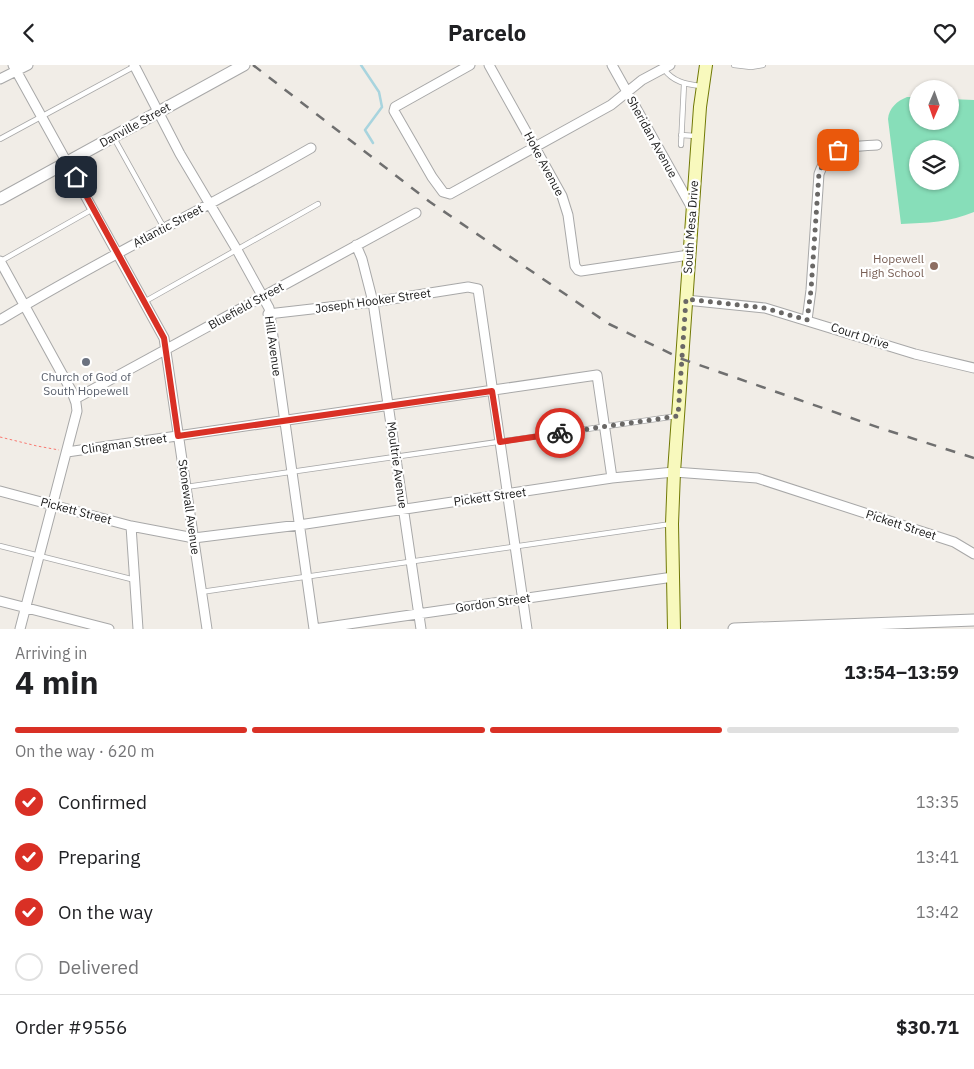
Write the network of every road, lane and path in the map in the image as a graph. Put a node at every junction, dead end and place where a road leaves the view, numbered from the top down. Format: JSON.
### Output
{"nodes":[{"id":1,"x":28,"y":65,"type":"edge"},
{"id":2,"x":134,"y":65,"type":"edge"},
{"id":3,"x":244,"y":65,"type":"edge"},
{"id":4,"x":470,"y":65,"type":"edge"},
{"id":5,"x":490,"y":65,"type":"edge"},
{"id":6,"x":612,"y":65,"type":"edge"},
{"id":7,"x":706,"y":65,"type":"edge"},
{"id":8,"x":734,"y":65,"type":"edge"},
{"id":9,"x":763,"y":65,"type":"edge"},
{"id":10,"x":667,"y":67,"type":"edge"},
{"id":11,"x":15,"y":68,"type":"edge"},
{"id":12,"x":0,"y":79,"type":"edge"},
{"id":13,"x":684,"y":84,"type":"junction"},
{"id":14,"x":702,"y":87,"type":"junction"},
{"id":15,"x":627,"y":92,"type":"junction"},
{"id":16,"x":159,"y":111,"type":"junction"},
{"id":17,"x":42,"y":116,"type":"junction"},
{"id":18,"x":681,"y":135,"type":"junction"},
{"id":19,"x":698,"y":136,"type":"junction"},
{"id":20,"x":113,"y":137,"type":"junction"},
{"id":21,"x":0,"y":139,"type":"edge"},
{"id":22,"x":681,"y":145,"type":"dead end"},
{"id":23,"x":877,"y":145,"type":"dead end"},
{"id":24,"x":535,"y":147,"type":"junction"},
{"id":25,"x":311,"y":149,"type":"dead end"},
{"id":26,"x":68,"y":162,"type":"junction"},
{"id":27,"x":0,"y":199,"type":"edge"},
{"id":28,"x":318,"y":203,"type":"dead end"},
{"id":29,"x":210,"y":204,"type":"junction"},
{"id":30,"x":692,"y":208,"type":"junction"},
{"id":31,"x":93,"y":209,"type":"junction"},
{"id":32,"x":416,"y":213,"type":"dead end"},
{"id":33,"x":164,"y":228,"type":"junction"},
{"id":34,"x":356,"y":245,"type":"junction"},
{"id":35,"x":237,"y":250,"type":"junction"},
{"id":36,"x":117,"y":254,"type":"junction"},
{"id":37,"x":689,"y":255,"type":"junction"},
{"id":38,"x":0,"y":261,"type":"edge"},
{"id":39,"x":262,"y":296,"type":"junction"},
{"id":40,"x":686,"y":299,"type":"junction"},
{"id":41,"x":144,"y":302,"type":"junction"},
{"id":42,"x":373,"y":302,"type":"junction"},
{"id":43,"x":25,"y":305,"type":"junction"},
{"id":44,"x":268,"y":314,"type":"junction"},
{"id":45,"x":0,"y":320,"type":"edge"},
{"id":46,"x":807,"y":320,"type":"junction"},
{"id":47,"x":166,"y":349,"type":"junction"},
{"id":48,"x":974,"y":368,"type":"edge"},
{"id":49,"x":492,"y":391,"type":"junction"},
{"id":50,"x":75,"y":399,"type":"junction"},
{"id":51,"x":388,"y":405,"type":"junction"},
{"id":52,"x":678,"y":416,"type":"junction"},
{"id":53,"x":284,"y":421,"type":"junction"},
{"id":54,"x":605,"y":427,"type":"junction"},
{"id":55,"x":178,"y":436,"type":"junction"},
{"id":56,"x":0,"y":437,"type":"edge"},
{"id":57,"x":500,"y":442,"type":"junction"},
{"id":58,"x":67,"y":452,"type":"junction"},
{"id":59,"x":396,"y":457,"type":"junction"},
{"id":60,"x":291,"y":472,"type":"junction"},
{"id":61,"x":674,"y":472,"type":"junction"},
{"id":62,"x":612,"y":479,"type":"junction"},
{"id":63,"x":186,"y":487,"type":"junction"},
{"id":64,"x":0,"y":491,"type":"edge"},
{"id":65,"x":508,"y":495,"type":"junction"},
{"id":66,"x":52,"y":505,"type":"junction"},
{"id":67,"x":403,"y":510,"type":"junction"},
{"id":68,"x":672,"y":524,"type":"junction"},
{"id":69,"x":299,"y":525,"type":"junction"},
{"id":70,"x":131,"y":526,"type":"junction"},
{"id":71,"x":194,"y":538,"type":"junction"},
{"id":72,"x":0,"y":546,"type":"edge"},
{"id":73,"x":515,"y":547,"type":"junction"},
{"id":74,"x":974,"y":554,"type":"edge"},
{"id":75,"x":39,"y":556,"type":"junction"},
{"id":76,"x":411,"y":562,"type":"junction"},
{"id":77,"x":306,"y":577,"type":"junction"},
{"id":78,"x":673,"y":577,"type":"junction"},
{"id":79,"x":134,"y":580,"type":"junction"},
{"id":80,"x":201,"y":592,"type":"junction"},
{"id":81,"x":523,"y":599,"type":"junction"},
{"id":82,"x":0,"y":601,"type":"edge"},
{"id":83,"x":26,"y":608,"type":"junction"},
{"id":84,"x":418,"y":614,"type":"junction"},
{"id":85,"x":974,"y":620,"type":"edge"},
{"id":86,"x":936,"y":625,"type":"edge"},
{"id":87,"x":20,"y":629,"type":"edge"},
{"id":88,"x":109,"y":629,"type":"edge"},
{"id":89,"x":138,"y":629,"type":"edge"},
{"id":90,"x":207,"y":629,"type":"edge"},
{"id":91,"x":314,"y":629,"type":"edge"},
{"id":92,"x":420,"y":629,"type":"edge"},
{"id":93,"x":527,"y":629,"type":"edge"},
{"id":94,"x":674,"y":629,"type":"edge"},
{"id":95,"x":734,"y":629,"type":"edge"}],
"edges":[{"from":1,"to":11,"type":"street"},
{"from":2,"to":16,"type":"street","name":"Hill Avenue"},
{"from":2,"to":17,"type":"lane"},
{"from":3,"to":16,"type":"street","name":"Danville Street"},
{"from":4,"to":24,"type":"street"},
{"from":5,"to":24,"type":"street","name":"Hoke Avenue"},
{"from":6,"to":15,"type":"street","name":"Sheridan Avenue"},
{"from":7,"to":14,"type":"main road","name":"South Mesa Drive"},
{"from":8,"to":9,"type":"lane"},
{"from":10,"to":13,"type":"lane"},
{"from":10,"to":15,"type":"street"},
{"from":11,"to":12,"type":"street"},
{"from":11,"to":17,"type":"street","name":"Stonewall Avenue"},
{"from":13,"to":14,"type":"lane"},
{"from":13,"to":18,"type":"lane"},
{"from":14,"to":19,"type":"main road","name":"South Mesa Drive"},
{"from":15,"to":24,"type":"street"},
{"from":15,"to":30,"type":"street","name":"Sheridan Avenue"},
{"from":16,"to":20,"type":"street","name":"Danville Street"},
{"from":16,"to":29,"type":"street","name":"Hill Avenue"},
{"from":17,"to":21,"type":"lane"},
{"from":17,"to":26,"type":"street","name":"Stonewall Avenue"},
{"from":18,"to":19,"type":"lane"},
{"from":18,"to":22,"type":"lane"},
{"from":19,"to":30,"type":"main road","name":"South Mesa Drive"},
{"from":20,"to":26,"type":"street","name":"Danville Street"},
{"from":20,"to":33,"type":"lane"},
{"from":23,"to":46,"type":"street"},
{"from":24,"to":37,"type":"street","name":"Hoke Avenue"},
{"from":25,"to":29,"type":"street","name":"Atlantic Street"},
{"from":26,"to":27,"type":"street","name":"Danville Street"},
{"from":26,"to":31,"type":"street","name":"Stonewall Avenue"},
{"from":28,"to":35,"type":"lane"},
{"from":29,"to":33,"type":"street","name":"Atlantic Street"},
{"from":29,"to":35,"type":"street","name":"Hill Avenue"},
{"from":30,"to":37,"type":"main road","name":"South Mesa Drive"},
{"from":31,"to":36,"type":"street","name":"Stonewall Avenue"},
{"from":31,"to":38,"type":"lane"},
{"from":32,"to":34,"type":"street","name":"Bluefield Street"},
{"from":33,"to":36,"type":"street","name":"Atlantic Street"},
{"from":34,"to":39,"type":"street","name":"Bluefield Street"},
{"from":34,"to":42,"type":"street","name":"Moultrie Avenue"},
{"from":35,"to":39,"type":"street","name":"Hill Avenue"},
{"from":35,"to":41,"type":"lane"},
{"from":36,"to":41,"type":"street","name":"Stonewall Avenue"},
{"from":36,"to":43,"type":"street","name":"Atlantic Street"},
{"from":37,"to":40,"type":"main road","name":"South Mesa Drive"},
{"from":38,"to":43,"type":"street"},
{"from":39,"to":44,"type":"street","name":"Hill Avenue"},
{"from":39,"to":47,"type":"street","name":"Bluefield Street"},
{"from":40,"to":46,"type":"street","name":"Court Drive"},
{"from":40,"to":52,"type":"main road","name":"South Mesa Drive"},
{"from":41,"to":47,"type":"street","name":"Stonewall Avenue"},
{"from":42,"to":44,"type":"street","name":"Joseph Hooker Street"},
{"from":42,"to":49,"type":"street","name":"Joseph Hooker Street"},
{"from":42,"to":51,"type":"street","name":"Moultrie Avenue"},
{"from":43,"to":45,"type":"street","name":"Atlantic Street"},
{"from":43,"to":50,"type":"street"},
{"from":44,"to":53,"type":"street","name":"Hill Avenue"},
{"from":46,"to":48,"type":"street","name":"Court Drive"},
{"from":47,"to":50,"type":"street","name":"Bluefield Street"},
{"from":47,"to":55,"type":"street","name":"Stonewall Avenue"},
{"from":49,"to":51,"type":"street","name":"Clingman Street"},
{"from":49,"to":54,"type":"street","name":"Clingman Street"},
{"from":49,"to":57,"type":"street"},
{"from":50,"to":58,"type":"street"},
{"from":51,"to":53,"type":"street","name":"Clingman Street"},
{"from":51,"to":59,"type":"street","name":"Moultrie Avenue"},
{"from":52,"to":54,"type":"lane"},
{"from":52,"to":61,"type":"main road","name":"South Mesa Drive"},
{"from":53,"to":55,"type":"street","name":"Clingman Street"},
{"from":53,"to":60,"type":"street","name":"Hill Avenue"},
{"from":54,"to":57,"type":"lane"},
{"from":54,"to":62,"type":"street"},
{"from":55,"to":58,"type":"street","name":"Clingman Street"},
{"from":55,"to":63,"type":"street","name":"Stonewall Avenue"},
{"from":56,"to":58,"type":"path"},
{"from":57,"to":59,"type":"lane"},
{"from":57,"to":65,"type":"street"},
{"from":58,"to":66,"type":"street"},
{"from":59,"to":60,"type":"lane"},
{"from":59,"to":67,"type":"street","name":"Moultrie Avenue"},
{"from":60,"to":63,"type":"lane"},
{"from":60,"to":69,"type":"street","name":"Hill Avenue"},
{"from":61,"to":62,"type":"street","name":"Pickett Street"},
{"from":61,"to":68,"type":"main road","name":"South Mesa Drive"},
{"from":61,"to":74,"type":"street","name":"Pickett Street"},
{"from":62,"to":65,"type":"street","name":"Pickett Street"},
{"from":63,"to":71,"type":"street","name":"Stonewall Avenue"},
{"from":64,"to":66,"type":"street","name":"Pickett Street"},
{"from":65,"to":67,"type":"street","name":"Pickett Street"},
{"from":65,"to":73,"type":"street"},
{"from":66,"to":70,"type":"street","name":"Pickett Street"},
{"from":66,"to":75,"type":"street"},
{"from":67,"to":69,"type":"street","name":"Pickett Street"},
{"from":67,"to":76,"type":"street","name":"Moultrie Avenue"},
{"from":68,"to":73,"type":"lane"},
{"from":68,"to":78,"type":"main road","name":"South Mesa Drive"},
{"from":69,"to":71,"type":"street","name":"Pickett Street"},
{"from":69,"to":77,"type":"street","name":"Hill Avenue"},
{"from":70,"to":71,"type":"street","name":"Pickett Street"},
{"from":70,"to":79,"type":"street"},
{"from":71,"to":80,"type":"street","name":"Stonewall Avenue"},
{"from":72,"to":75,"type":"lane"},
{"from":73,"to":76,"type":"lane"},
{"from":73,"to":81,"type":"street"},
{"from":75,"to":79,"type":"lane"},
{"from":75,"to":83,"type":"street"},
{"from":76,"to":77,"type":"lane"},
{"from":76,"to":84,"type":"street","name":"Moultrie Avenue"},
{"from":77,"to":80,"type":"lane"},
{"from":77,"to":91,"type":"street","name":"Hill Avenue"},
{"from":78,"to":81,"type":"street","name":"Gordon Street"},
{"from":78,"to":94,"type":"main road","name":"South Mesa Drive"},
{"from":79,"to":89,"type":"street"},
{"from":80,"to":90,"type":"street","name":"Stonewall Avenue"},
{"from":81,"to":84,"type":"street","name":"Gordon Street"},
{"from":81,"to":93,"type":"street"},
{"from":82,"to":83,"type":"street"},
{"from":83,"to":87,"type":"street"},
{"from":83,"to":88,"type":"street"},
{"from":84,"to":91,"type":"street","name":"Gordon Street"},
{"from":84,"to":92,"type":"street","name":"Moultrie Avenue"},
{"from":85,"to":86,"type":"street"},
{"from":86,"to":95,"type":"street"}]}
